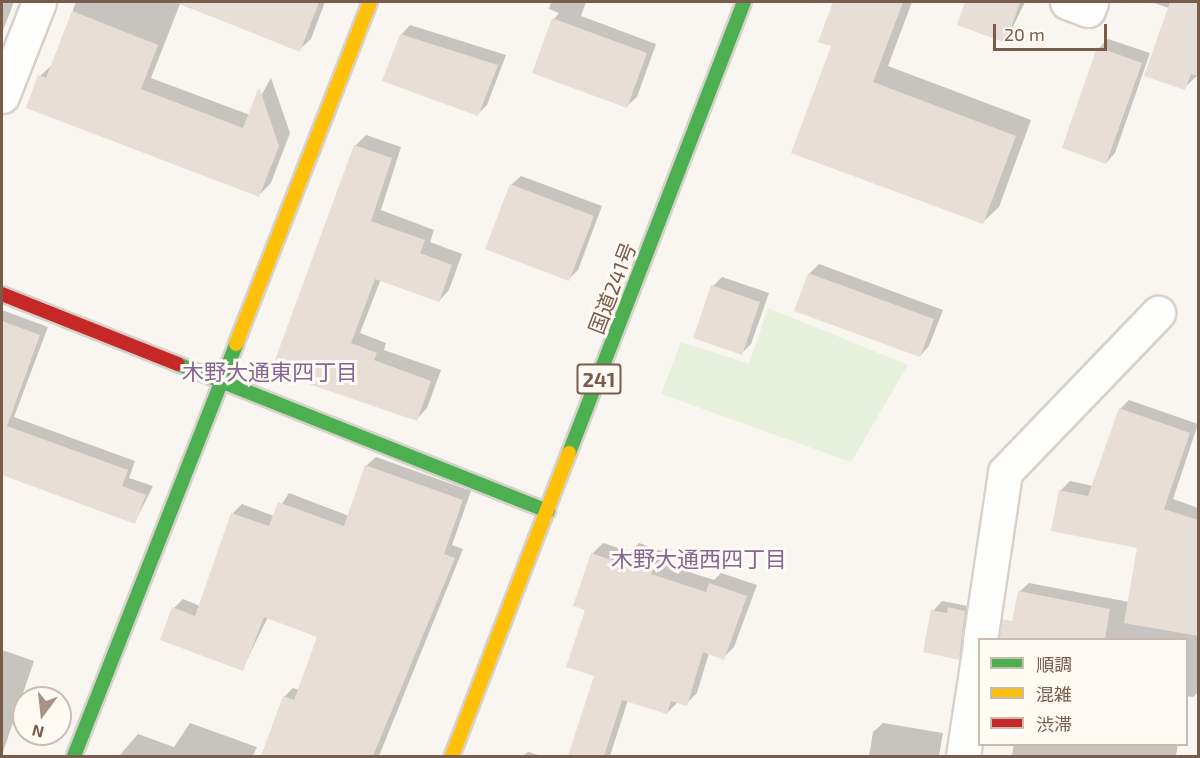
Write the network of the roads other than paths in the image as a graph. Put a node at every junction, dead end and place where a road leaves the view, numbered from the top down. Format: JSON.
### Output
{"nodes":[{"id":1,"x":39,"y":2,"type":"edge"},
{"id":2,"x":370,"y":2,"type":"edge"},
{"id":3,"x":744,"y":2,"type":"edge"},
{"id":4,"x":1067,"y":2,"type":"edge"},
{"id":5,"x":1091,"y":2,"type":"edge"},
{"id":6,"x":2,"y":96,"type":"edge"},
{"id":7,"x":2,"y":294,"type":"edge"},
{"id":8,"x":1158,"y":313,"type":"dead end"},
{"id":9,"x":218,"y":379,"type":"junction"},
{"id":10,"x":548,"y":511,"type":"junction"},
{"id":11,"x":980,"y":638,"type":"edge"},
{"id":12,"x":978,"y":658,"type":"edge"},
{"id":13,"x":74,"y":756,"type":"edge"},
{"id":14,"x":452,"y":756,"type":"edge"},
{"id":15,"x":963,"y":756,"type":"edge"}],
"edges":[{"from":1,"to":6,"type":"street"},
{"from":2,"to":9,"type":"main road"},
{"from":3,"to":10,"type":"main road","name":"国道241号","number":"241"},
{"from":4,"to":5,"type":"street"},
{"from":7,"to":9,"type":"main road"},
{"from":8,"to":11,"type":"street"},
{"from":9,"to":10,"type":"main road"},
{"from":9,"to":13,"type":"main road"},
{"from":10,"to":14,"type":"main road","name":"国道241号","number":"241"},
{"from":12,"to":15,"type":"street"}]}
